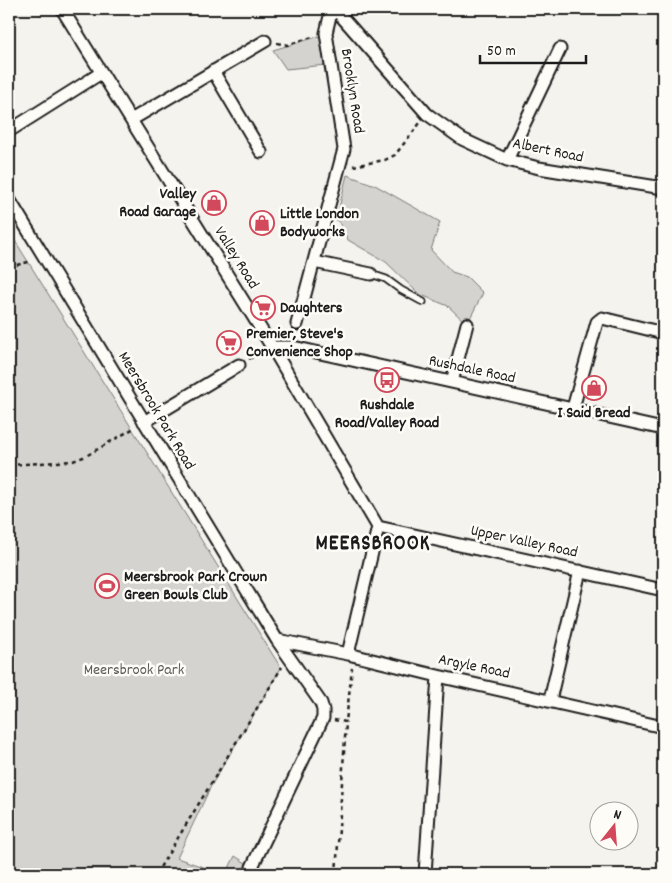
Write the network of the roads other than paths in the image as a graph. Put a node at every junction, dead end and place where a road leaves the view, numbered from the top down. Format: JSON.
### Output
{"nodes":[{"id":1,"x":62,"y":9,"type":"edge"},
{"id":2,"x":336,"y":9,"type":"edge"},
{"id":3,"x":265,"y":41,"type":"road end"},
{"id":4,"x":560,"y":49,"type":"dead end"},
{"id":5,"x":213,"y":71,"type":"junction"},
{"id":6,"x":101,"y":73,"type":"junction"},
{"id":7,"x":131,"y":120,"type":"junction"},
{"id":8,"x":9,"y":131,"type":"edge"},
{"id":9,"x":261,"y":152,"type":"dead end"},
{"id":10,"x":507,"y":160,"type":"junction"},
{"id":11,"x":663,"y":188,"type":"edge"},
{"id":12,"x":9,"y":199,"type":"edge"},
{"id":13,"x":314,"y":262,"type":"junction"},
{"id":14,"x":371,"y":274,"type":"joint"},
{"id":15,"x":423,"y":302,"type":"dead end"},
{"id":16,"x":297,"y":324,"type":"dead end"},
{"id":17,"x":467,"y":324,"type":"dead end"},
{"id":18,"x":663,"y":332,"type":"edge"},
{"id":19,"x":272,"y":347,"type":"junction"},
{"id":20,"x":239,"y":365,"type":"road end"},
{"id":21,"x":452,"y":382,"type":"junction"},
{"id":22,"x":573,"y":408,"type":"junction"},
{"id":23,"x":144,"y":422,"type":"junction"},
{"id":24,"x":663,"y":429,"type":"edge"},
{"id":25,"x":378,"y":527,"type":"junction"},
{"id":26,"x":580,"y":571,"type":"junction"},
{"id":27,"x":663,"y":590,"type":"edge"},
{"id":28,"x":277,"y":640,"type":"junction"},
{"id":29,"x":348,"y":654,"type":"junction"},
{"id":30,"x":438,"y":676,"type":"junction"},
{"id":31,"x":550,"y":700,"type":"junction"},
{"id":32,"x":663,"y":727,"type":"edge"},
{"id":33,"x":252,"y":867,"type":"dead end"},
{"id":34,"x":424,"y":874,"type":"edge"}],
"edges":[{"from":1,"to":6,"type":"street","name":"Valley Road"},
{"from":2,"to":10,"type":"street","name":"Albert Road"},
{"from":2,"to":13,"type":"street","name":"Brooklyn Road"},
{"from":3,"to":5,"type":"street"},
{"from":4,"to":10,"type":"street"},
{"from":5,"to":7,"type":"street"},
{"from":5,"to":9,"type":"street"},
{"from":6,"to":7,"type":"street","name":"Valley Road"},
{"from":6,"to":8,"type":"street"},
{"from":7,"to":19,"type":"street","name":"Valley Road"},
{"from":10,"to":11,"type":"street","name":"Albert Road"},
{"from":12,"to":23,"type":"street","name":"Meersbrook Park Road"},
{"from":13,"to":14,"type":"street"},
{"from":13,"to":16,"type":"street","name":"Brooklyn Road"},
{"from":14,"to":15,"type":"lane"},
{"from":17,"to":21,"type":"street"},
{"from":18,"to":22,"type":"street"},
{"from":19,"to":21,"type":"street","name":"Rushdale Road"},
{"from":19,"to":25,"type":"street","name":"Valley Road"},
{"from":20,"to":23,"type":"street"},
{"from":21,"to":22,"type":"street","name":"Rushdale Road"},
{"from":22,"to":24,"type":"street","name":"Rushdale Road"},
{"from":23,"to":28,"type":"street","name":"Meersbrook Park Road"},
{"from":25,"to":26,"type":"street","name":"Upper Valley Road"},
{"from":25,"to":29,"type":"street"},
{"from":26,"to":27,"type":"street","name":"Upper Valley Road"},
{"from":26,"to":31,"type":"street"},
{"from":28,"to":29,"type":"street","name":"Argyle Road"},
{"from":28,"to":33,"type":"street","name":"Meersbrook Park Road"},
{"from":29,"to":30,"type":"street","name":"Argyle Road"},
{"from":30,"to":31,"type":"street","name":"Argyle Road"},
{"from":30,"to":34,"type":"street"},
{"from":31,"to":32,"type":"street","name":"Argyle Road"}]}
